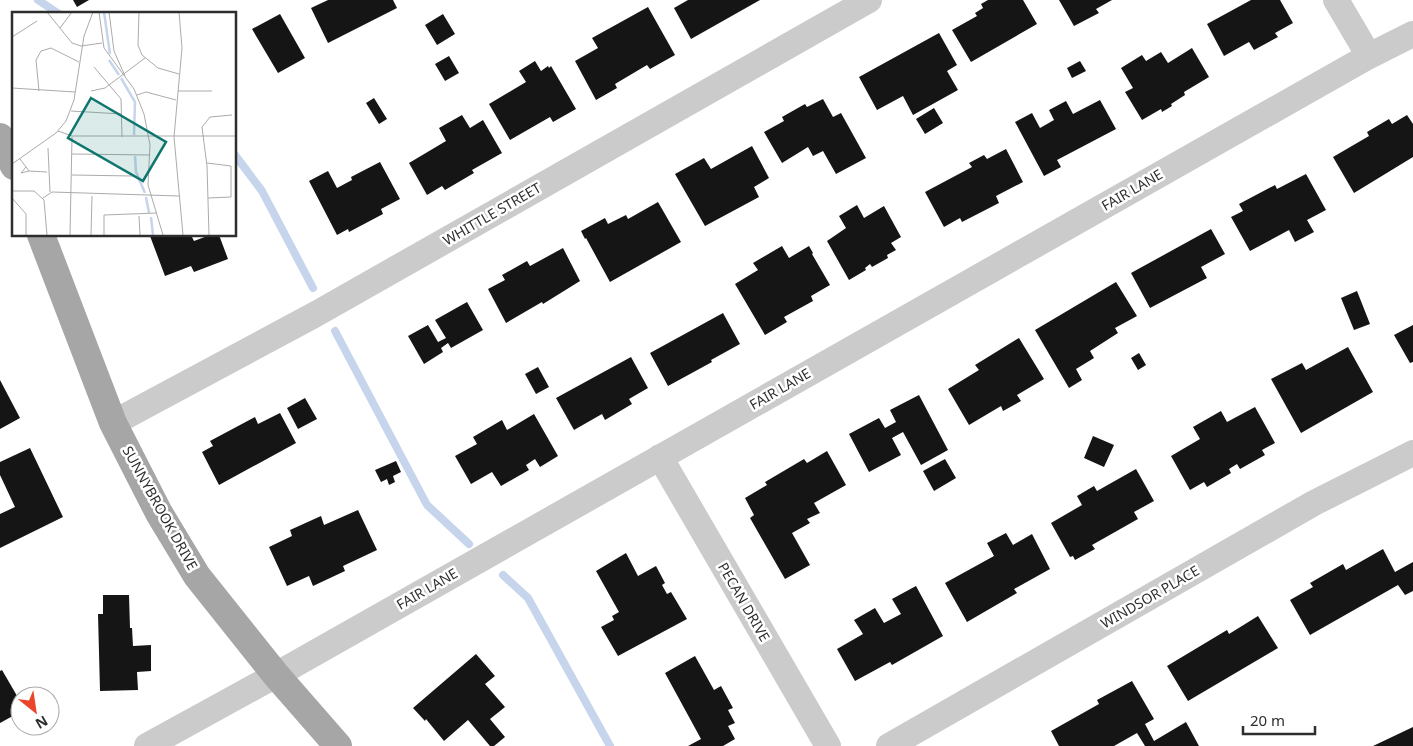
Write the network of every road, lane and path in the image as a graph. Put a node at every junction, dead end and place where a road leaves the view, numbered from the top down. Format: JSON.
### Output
{"nodes":[{"id":1,"x":868,"y":0,"type":"edge"},
{"id":2,"x":1336,"y":0,"type":"edge"},
{"id":3,"x":1413,"y":34,"type":"edge"},
{"id":4,"x":1369,"y":56,"type":"junction"},
{"id":5,"x":0,"y":137,"type":"edge"},
{"id":6,"x":12,"y":162,"type":"edge"},
{"id":7,"x":41,"y":236,"type":"edge"},
{"id":8,"x":113,"y":423,"type":"junction"},
{"id":9,"x":1413,"y":453,"type":"edge"},
{"id":10,"x":660,"y":457,"type":"junction"},
{"id":11,"x":276,"y":675,"type":"junction"},
{"id":12,"x":147,"y":746,"type":"edge"},
{"id":13,"x":338,"y":746,"type":"edge"},
{"id":14,"x":828,"y":746,"type":"edge"},
{"id":15,"x":889,"y":746,"type":"edge"}],
"edges":[{"from":1,"to":8,"type":"street","name":"WHITTLE STREET"},
{"from":2,"to":4,"type":"street"},
{"from":3,"to":4,"type":"street","name":"FAIR LANE"},
{"from":4,"to":10,"type":"street","name":"FAIR LANE"},
{"from":5,"to":6,"type":"main road"},
{"from":7,"to":8,"type":"main road","name":"SUNNYBROOK DRIVE"},
{"from":8,"to":11,"type":"main road","name":"SUNNYBROOK DRIVE"},
{"from":9,"to":15,"type":"street","name":"WINDSOR PLACE"},
{"from":10,"to":11,"type":"street","name":"FAIR LANE"},
{"from":10,"to":14,"type":"street","name":"PECAN DRIVE"},
{"from":11,"to":12,"type":"street","name":"FAIR LANE"},
{"from":11,"to":13,"type":"main road","name":"SUNNYBROOK DRIVE"}]}
